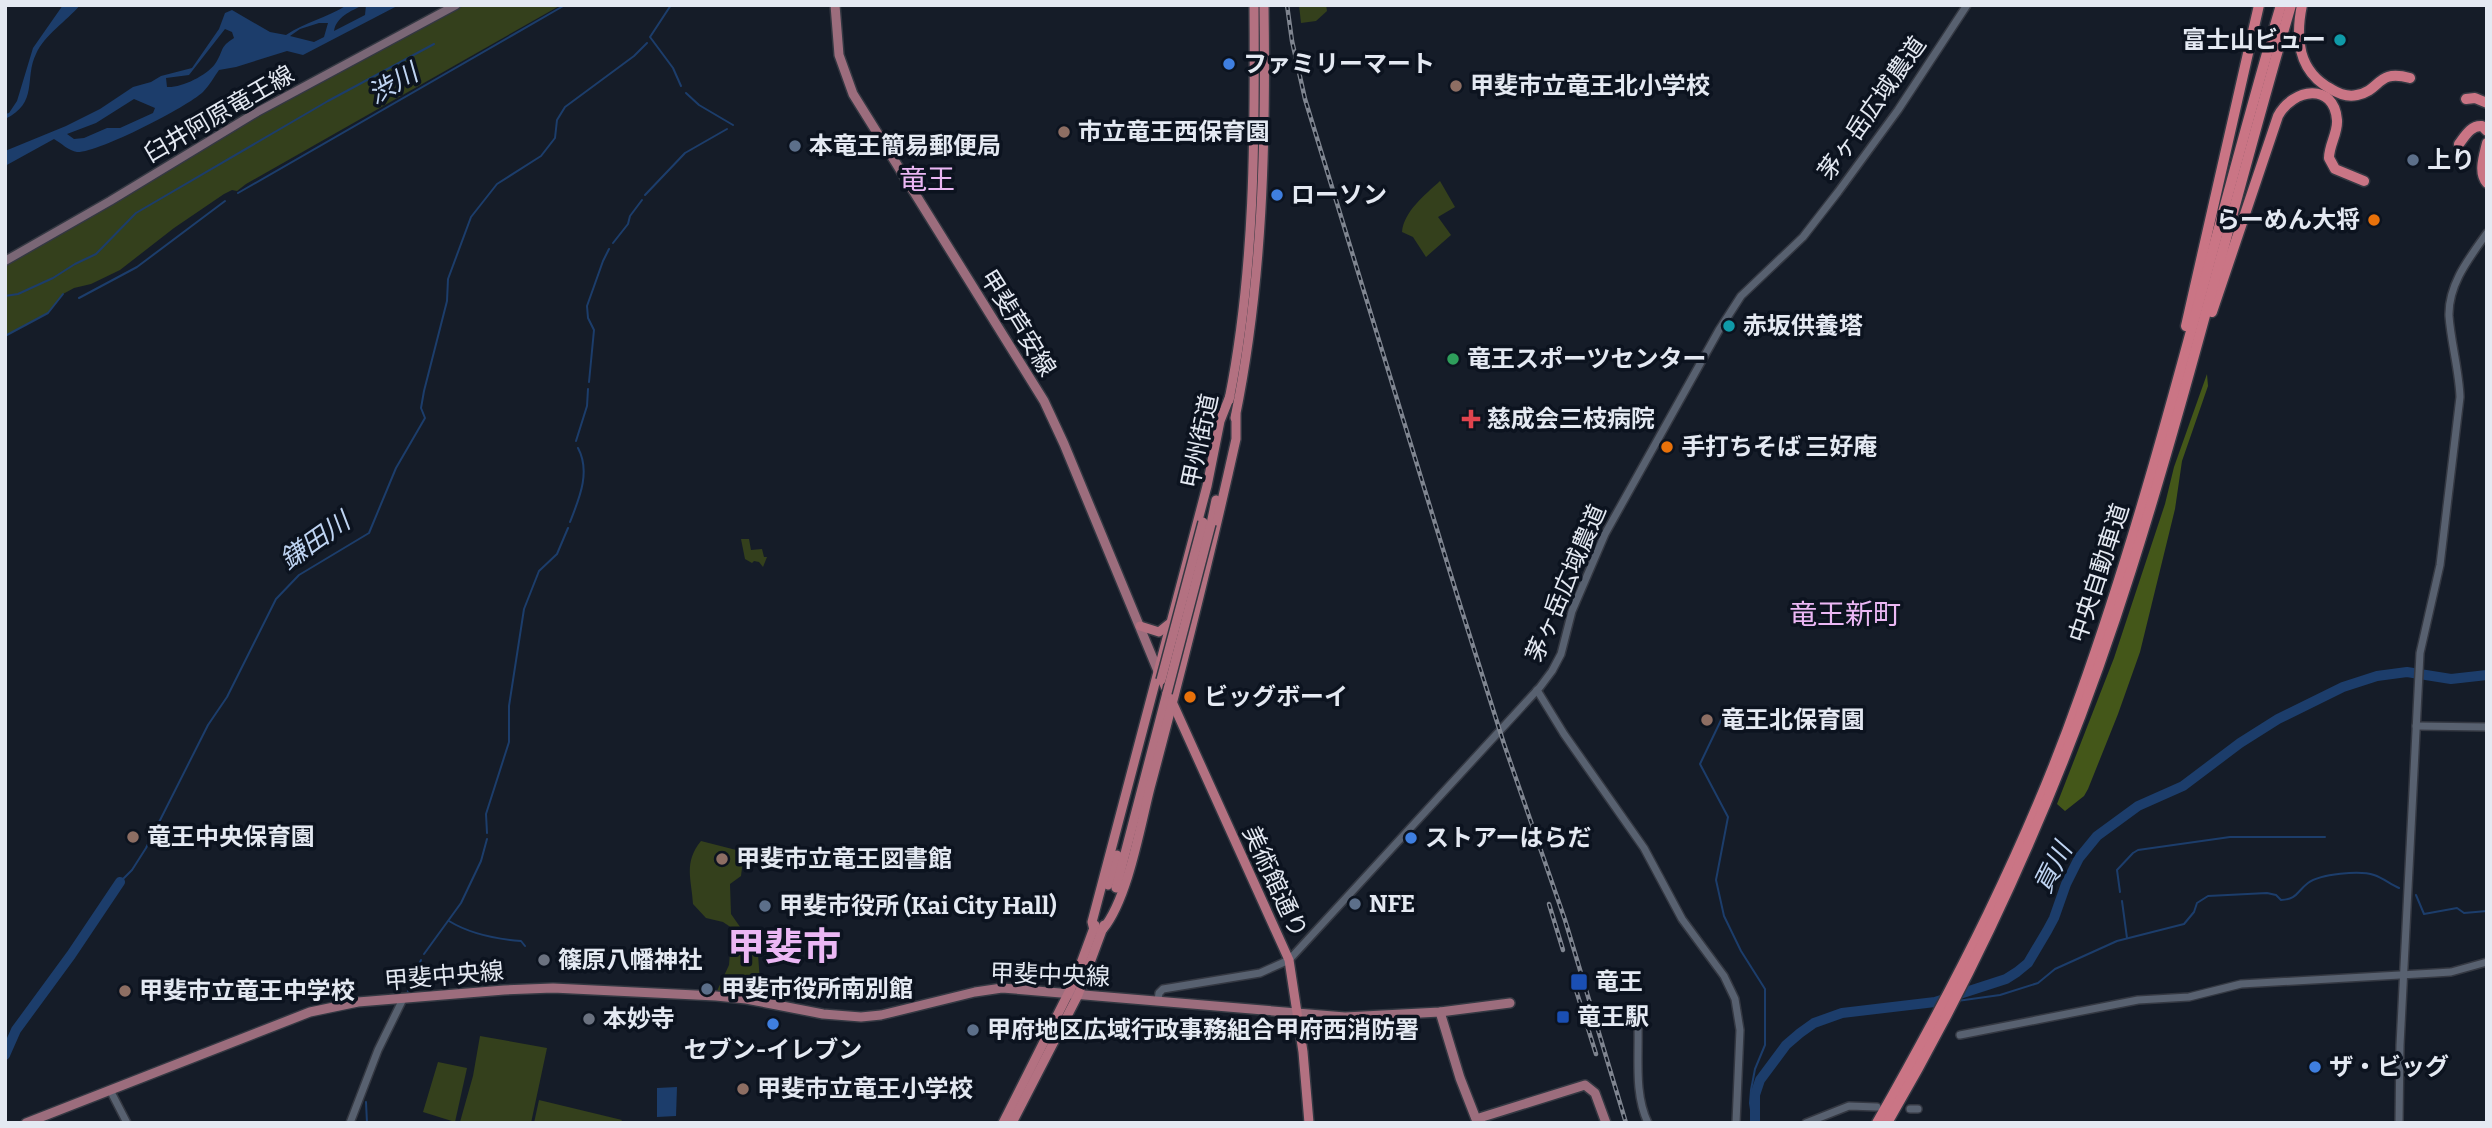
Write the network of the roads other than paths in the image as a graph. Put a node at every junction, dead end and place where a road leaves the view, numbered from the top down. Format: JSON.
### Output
{"nodes":[{"id":1,"x":456,"y":5,"type":"edge"},
{"id":2,"x":835,"y":5,"type":"edge"},
{"id":3,"x":1254,"y":5,"type":"edge"},
{"id":4,"x":1264,"y":5,"type":"edge"},
{"id":5,"x":1967,"y":5,"type":"edge"},
{"id":6,"x":2259,"y":5,"type":"edge"},
{"id":7,"x":2281,"y":5,"type":"edge"},
{"id":8,"x":2291,"y":5,"type":"edge"},
{"id":9,"x":2302,"y":5,"type":"edge"},
{"id":10,"x":2410,"y":78,"type":"dead end"},
{"id":11,"x":2466,"y":99,"type":"dead end"},
{"id":12,"x":2487,"y":103,"type":"edge"},
{"id":13,"x":2487,"y":131,"type":"edge"},
{"id":14,"x":2487,"y":143,"type":"edge"},
{"id":15,"x":2459,"y":144,"type":"dead end"},
{"id":16,"x":2364,"y":181,"type":"dead end"},
{"id":17,"x":2487,"y":183,"type":"edge"},
{"id":18,"x":2487,"y":233,"type":"edge"},
{"id":19,"x":5,"y":261,"type":"edge"},
{"id":20,"x":1230,"y":396,"type":"junction"},
{"id":21,"x":2181,"y":401,"type":"junction"},
{"id":22,"x":1236,"y":415,"type":"junction"},
{"id":23,"x":2165,"y":426,"type":"junction"},
{"id":24,"x":1207,"y":523,"type":"junction"},
{"id":25,"x":1170,"y":622,"type":"junction"},
{"id":26,"x":1140,"y":626,"type":"junction"},
{"id":27,"x":1158,"y":671,"type":"junction"},
{"id":28,"x":1537,"y":691,"type":"junction"},
{"id":29,"x":1172,"y":703,"type":"junction"},
{"id":30,"x":2416,"y":726,"type":"junction"},
{"id":31,"x":2487,"y":726,"type":"edge"},
{"id":32,"x":1163,"y":739,"type":"junction"},
{"id":33,"x":1188,"y":741,"type":"junction"},
{"id":34,"x":1098,"y":929,"type":"junction"},
{"id":35,"x":1289,"y":960,"type":"junction"},
{"id":36,"x":2487,"y":962,"type":"edge"},
{"id":37,"x":2404,"y":976,"type":"junction"},
{"id":38,"x":1958,"y":987,"type":"junction"},
{"id":39,"x":1073,"y":994,"type":"junction"},
{"id":40,"x":403,"y":999,"type":"junction"},
{"id":41,"x":1158,"y":1001,"type":"junction"},
{"id":42,"x":1510,"y":1003,"type":"dead end"},
{"id":43,"x":1440,"y":1012,"type":"junction"},
{"id":44,"x":1944,"y":1012,"type":"junction"},
{"id":45,"x":1297,"y":1014,"type":"junction"},
{"id":46,"x":1638,"y":1026,"type":"dead end"},
{"id":47,"x":1960,"y":1035,"type":"dead end"},
{"id":48,"x":110,"y":1090,"type":"junction"},
{"id":49,"x":1877,"y":1107,"type":"dead end"},
{"id":50,"x":1477,"y":1121,"type":"edge"},
{"id":51,"x":26,"y":1123,"type":"edge"},
{"id":52,"x":127,"y":1123,"type":"edge"},
{"id":53,"x":350,"y":1123,"type":"edge"},
{"id":54,"x":1003,"y":1123,"type":"edge"},
{"id":55,"x":1012,"y":1123,"type":"edge"},
{"id":56,"x":1309,"y":1123,"type":"edge"},
{"id":57,"x":1606,"y":1123,"type":"edge"},
{"id":58,"x":1648,"y":1123,"type":"edge"},
{"id":59,"x":1736,"y":1123,"type":"edge"},
{"id":60,"x":1807,"y":1123,"type":"edge"},
{"id":61,"x":1877,"y":1123,"type":"edge"},
{"id":62,"x":1887,"y":1123,"type":"edge"},
{"id":63,"x":2399,"y":1123,"type":"edge"}],
"edges":[{"from":1,"to":19,"type":"main road","name":"臼井阿原竜王線"},
{"from":2,"to":26,"type":"main road","name":"甲斐芦安線"},
{"from":3,"to":20,"type":"highway","name":"甲州街道"},
{"from":4,"to":22,"type":"highway","name":"甲州街道"},
{"from":5,"to":28,"type":"street","name":"茅ヶ岳広域農道"},
{"from":6,"to":23,"type":"highway"},
{"from":7,"to":23,"type":"highway","name":"中央自動車道"},
{"from":8,"to":21,"type":"highway","name":"中央自動車道"},
{"from":9,"to":10,"type":"highway"},
{"from":11,"to":12,"type":"highway"},
{"from":13,"to":15,"type":"highway"},
{"from":14,"to":17,"type":"highway"},
{"from":16,"to":21,"type":"highway"},
{"from":18,"to":30,"type":"street"},
{"from":20,"to":24,"type":"highway","name":"甲州街道"},
{"from":20,"to":25,"type":"highway"},
{"from":21,"to":38,"type":"highway","name":"中央自動車道"},
{"from":22,"to":24,"type":"highway","name":"甲州街道"},
{"from":22,"to":29,"type":"highway","name":"甲州街道"},
{"from":23,"to":38,"type":"highway","name":"中央自動車道"},
{"from":24,"to":34,"type":"highway","name":"甲州街道","bridge":true},
{"from":25,"to":26,"type":"highway"},
{"from":25,"to":27,"type":"highway"},
{"from":26,"to":27,"type":"main road","name":"甲斐芦安線"},
{"from":27,"to":29,"type":"highway","name":"美術館通り"},
{"from":27,"to":34,"type":"highway"},
{"from":28,"to":35,"type":"street","name":"茅ヶ岳広域農道"},
{"from":28,"to":59,"type":"street"},
{"from":29,"to":32,"type":"highway","name":"甲州街道"},
{"from":29,"to":33,"type":"highway","name":"美術館通り"},
{"from":30,"to":31,"type":"street"},
{"from":30,"to":37,"type":"street"},
{"from":32,"to":33,"type":"highway"},
{"from":32,"to":34,"type":"highway","name":"甲州街道"},
{"from":33,"to":35,"type":"highway","name":"美術館通り"},
{"from":34,"to":39,"type":"highway"},
{"from":35,"to":41,"type":"street","name":"茅ヶ岳広域農道"},
{"from":35,"to":45,"type":"highway","name":"美術館通り"},
{"from":36,"to":37,"type":"street"},
{"from":37,"to":47,"type":"street"},
{"from":37,"to":63,"type":"street"},
{"from":38,"to":44,"type":"highway","name":"中央自動車道"},
{"from":39,"to":40,"type":"main road","name":"甲斐中央線"},
{"from":39,"to":41,"type":"main road","name":"甲斐中央線"},
{"from":39,"to":54,"type":"highway"},
{"from":39,"to":55,"type":"highway"},
{"from":40,"to":48,"type":"main road","name":"甲斐中央線"},
{"from":40,"to":53,"type":"street"},
{"from":41,"to":45,"type":"main road","name":"甲斐中央線"},
{"from":42,"to":43,"type":"main road","name":"甲斐中央線"},
{"from":43,"to":45,"type":"main road","name":"甲斐中央線"},
{"from":43,"to":50,"type":"main road"},
{"from":44,"to":61,"type":"highway","name":"中央自動車道"},
{"from":44,"to":62,"type":"highway","name":"中央自動車道"},
{"from":45,"to":56,"type":"highway","name":"美術館通り"},
{"from":46,"to":58,"type":"street"},
{"from":48,"to":51,"type":"main road","name":"甲斐中央線"},
{"from":48,"to":52,"type":"street"},
{"from":49,"to":60,"type":"street"},
{"from":50,"to":57,"type":"main road"}]}
